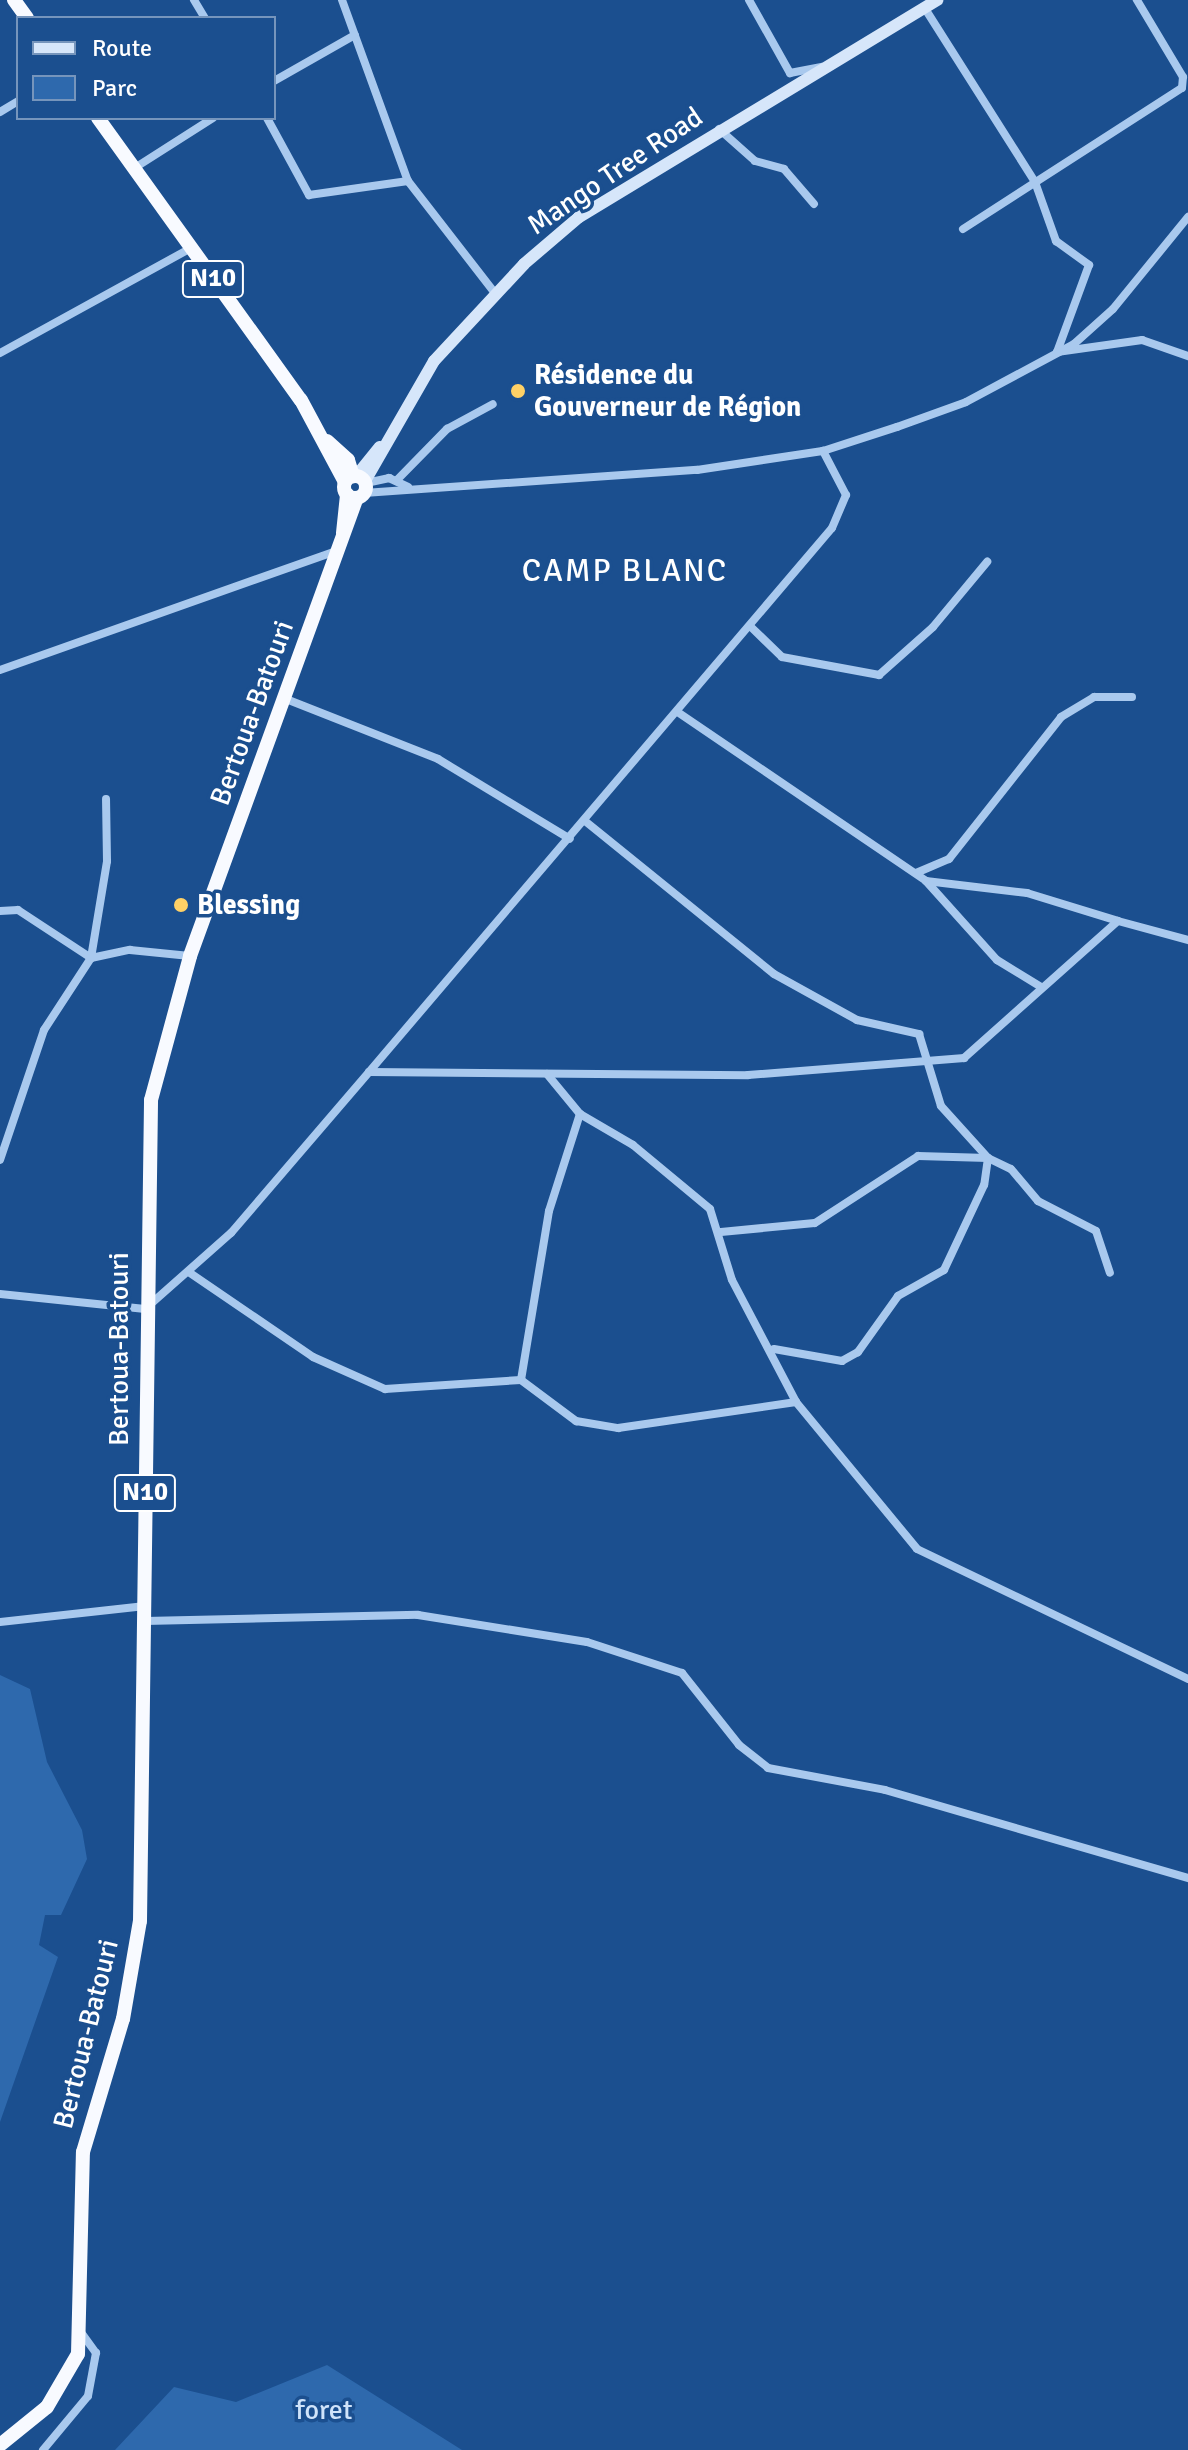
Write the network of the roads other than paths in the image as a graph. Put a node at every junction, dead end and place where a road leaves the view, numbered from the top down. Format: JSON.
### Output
{"nodes":[{"id":1,"x":342,"y":0,"type":"edge"},
{"id":2,"x":749,"y":0,"type":"edge"},
{"id":3,"x":937,"y":0,"type":"edge"},
{"id":4,"x":1137,"y":0,"type":"edge"},
{"id":5,"x":924,"y":7,"type":"junction"},
{"id":6,"x":355,"y":35,"type":"junction"},
{"id":7,"x":822,"y":66,"type":"junction"},
{"id":8,"x":276,"y":80,"type":"edge"},
{"id":9,"x":99,"y":120,"type":"edge"},
{"id":10,"x":210,"y":120,"type":"edge"},
{"id":11,"x":268,"y":120,"type":"edge"},
{"id":12,"x":719,"y":128,"type":"junction"},
{"id":13,"x":132,"y":170,"type":"junction"},
{"id":14,"x":408,"y":181,"type":"junction"},
{"id":15,"x":1035,"y":182,"type":"junction"},
{"id":16,"x":814,"y":204,"type":"dead end"},
{"id":17,"x":1188,"y":217,"type":"edge"},
{"id":18,"x":963,"y":229,"type":"dead end"},
{"id":19,"x":191,"y":248,"type":"junction"},
{"id":20,"x":495,"y":293,"type":"junction"},
{"id":21,"x":1057,"y":352,"type":"junction"},
{"id":22,"x":0,"y":353,"type":"edge"},
{"id":23,"x":1188,"y":356,"type":"edge"},
{"id":24,"x":493,"y":404,"type":"dead end"},
{"id":25,"x":823,"y":451,"type":"junction"},
{"id":26,"x":396,"y":481,"type":"junction"},
{"id":27,"x":357,"y":485,"type":"junction"},
{"id":28,"x":408,"y":487,"type":"junction"},
{"id":29,"x":338,"y":550,"type":"junction"},
{"id":30,"x":987,"y":562,"type":"dead end"},
{"id":31,"x":751,"y":627,"type":"junction"},
{"id":32,"x":0,"y":670,"type":"edge"},
{"id":33,"x":1132,"y":697,"type":"dead end"},
{"id":34,"x":286,"y":699,"type":"junction"},
{"id":35,"x":679,"y":713,"type":"junction"},
{"id":36,"x":106,"y":799,"type":"dead end"},
{"id":37,"x":585,"y":821,"type":"junction"},
{"id":38,"x":570,"y":839,"type":"junction"},
{"id":39,"x":916,"y":873,"type":"junction"},
{"id":40,"x":926,"y":881,"type":"junction"},
{"id":41,"x":0,"y":911,"type":"edge"},
{"id":42,"x":1118,"y":921,"type":"junction"},
{"id":43,"x":1188,"y":940,"type":"edge"},
{"id":44,"x":190,"y":956,"type":"junction"},
{"id":45,"x":91,"y":958,"type":"junction"},
{"id":46,"x":1041,"y":987,"type":"junction"},
{"id":47,"x":924,"y":1063,"type":"junction"},
{"id":48,"x":369,"y":1072,"type":"junction"},
{"id":49,"x":547,"y":1074,"type":"junction"},
{"id":50,"x":580,"y":1114,"type":"junction"},
{"id":51,"x":988,"y":1158,"type":"junction"},
{"id":52,"x":0,"y":1160,"type":"edge"},
{"id":53,"x":721,"y":1232,"type":"junction"},
{"id":54,"x":190,"y":1273,"type":"junction"},
{"id":55,"x":1110,"y":1273,"type":"dead end"},
{"id":56,"x":0,"y":1294,"type":"edge"},
{"id":57,"x":145,"y":1309,"type":"junction"},
{"id":58,"x":774,"y":1349,"type":"junction"},
{"id":59,"x":521,"y":1380,"type":"junction"},
{"id":60,"x":796,"y":1402,"type":"junction"},
{"id":61,"x":145,"y":1613,"type":"junction"},
{"id":62,"x":0,"y":1622,"type":"edge"},
{"id":63,"x":1188,"y":1679,"type":"edge"},
{"id":64,"x":1188,"y":1878,"type":"edge"},
{"id":65,"x":80,"y":2331,"type":"junction"},
{"id":66,"x":0,"y":2445,"type":"edge"},
{"id":67,"x":43,"y":2450,"type":"edge"}],
"edges":[{"from":1,"to":6,"type":"street"},
{"from":2,"to":7,"type":"street"},
{"from":3,"to":5,"type":"main road","name":"Mango Tree Road"},
{"from":4,"to":15,"type":"street"},
{"from":5,"to":7,"type":"main road","name":"Mango Tree Road"},
{"from":5,"to":15,"type":"street"},
{"from":6,"to":8,"type":"street"},
{"from":6,"to":14,"type":"street"},
{"from":7,"to":12,"type":"main road","name":"Mango Tree Road"},
{"from":9,"to":13,"type":"highway","number":"N10"},
{"from":10,"to":13,"type":"street"},
{"from":11,"to":14,"type":"street"},
{"from":12,"to":16,"type":"street"},
{"from":12,"to":20,"type":"main road","name":"Mango Tree Road"},
{"from":13,"to":19,"type":"highway","number":"N10"},
{"from":14,"to":20,"type":"street"},
{"from":15,"to":18,"type":"street"},
{"from":15,"to":21,"type":"street"},
{"from":17,"to":21,"type":"street"},
{"from":19,"to":22,"type":"street"},
{"from":19,"to":27,"type":"highway","number":"N10"},
{"from":20,"to":27,"type":"main road","name":"Mango Tree Road"},
{"from":21,"to":23,"type":"street"},
{"from":21,"to":25,"type":"street"},
{"from":24,"to":26,"type":"street"},
{"from":25,"to":28,"type":"street"},
{"from":25,"to":31,"type":"street"},
{"from":26,"to":27,"type":"street"},
{"from":26,"to":28,"type":"street"},
{"from":27,"to":28,"type":"street"},
{"from":27,"to":29,"type":"highway","name":"Bertoua-Batouri","number":"N10"},
{"from":29,"to":32,"type":"street"},
{"from":29,"to":34,"type":"highway","name":"Bertoua-Batouri","number":"N10"},
{"from":30,"to":31,"type":"street"},
{"from":31,"to":35,"type":"street"},
{"from":33,"to":39,"type":"street"},
{"from":34,"to":38,"type":"street"},
{"from":34,"to":44,"type":"highway","name":"Bertoua-Batouri","number":"N10"},
{"from":35,"to":37,"type":"street"},
{"from":35,"to":39,"type":"street"},
{"from":36,"to":45,"type":"street"},
{"from":37,"to":38,"type":"street"},
{"from":37,"to":47,"type":"street"},
{"from":38,"to":48,"type":"street"},
{"from":39,"to":40,"type":"street"},
{"from":40,"to":42,"type":"street"},
{"from":40,"to":46,"type":"street"},
{"from":41,"to":45,"type":"street"},
{"from":42,"to":43,"type":"street"},
{"from":42,"to":46,"type":"street"},
{"from":44,"to":45,"type":"street"},
{"from":44,"to":57,"type":"highway","name":"Bertoua-Batouri","number":"N10"},
{"from":45,"to":52,"type":"street"},
{"from":46,"to":47,"type":"street"},
{"from":47,"to":49,"type":"street"},
{"from":47,"to":51,"type":"street"},
{"from":48,"to":49,"type":"street"},
{"from":48,"to":54,"type":"street"},
{"from":49,"to":50,"type":"street"},
{"from":50,"to":53,"type":"street"},
{"from":50,"to":59,"type":"street"},
{"from":51,"to":53,"type":"street"},
{"from":51,"to":55,"type":"street"},
{"from":51,"to":58,"type":"street"},
{"from":53,"to":58,"type":"street"},
{"from":54,"to":57,"type":"street"},
{"from":54,"to":59,"type":"street"},
{"from":56,"to":57,"type":"street"},
{"from":57,"to":61,"type":"highway","name":"Bertoua-Batouri","number":"N10"},
{"from":58,"to":60,"type":"street"},
{"from":59,"to":60,"type":"street"},
{"from":60,"to":63,"type":"street"},
{"from":61,"to":62,"type":"street"},
{"from":61,"to":64,"type":"street"},
{"from":61,"to":65,"type":"highway","name":"Bertoua-Batouri","number":"N10"},
{"from":65,"to":66,"type":"highway","name":"Bertoua-Batouri","number":"N10"},
{"from":65,"to":67,"type":"street"}]}
